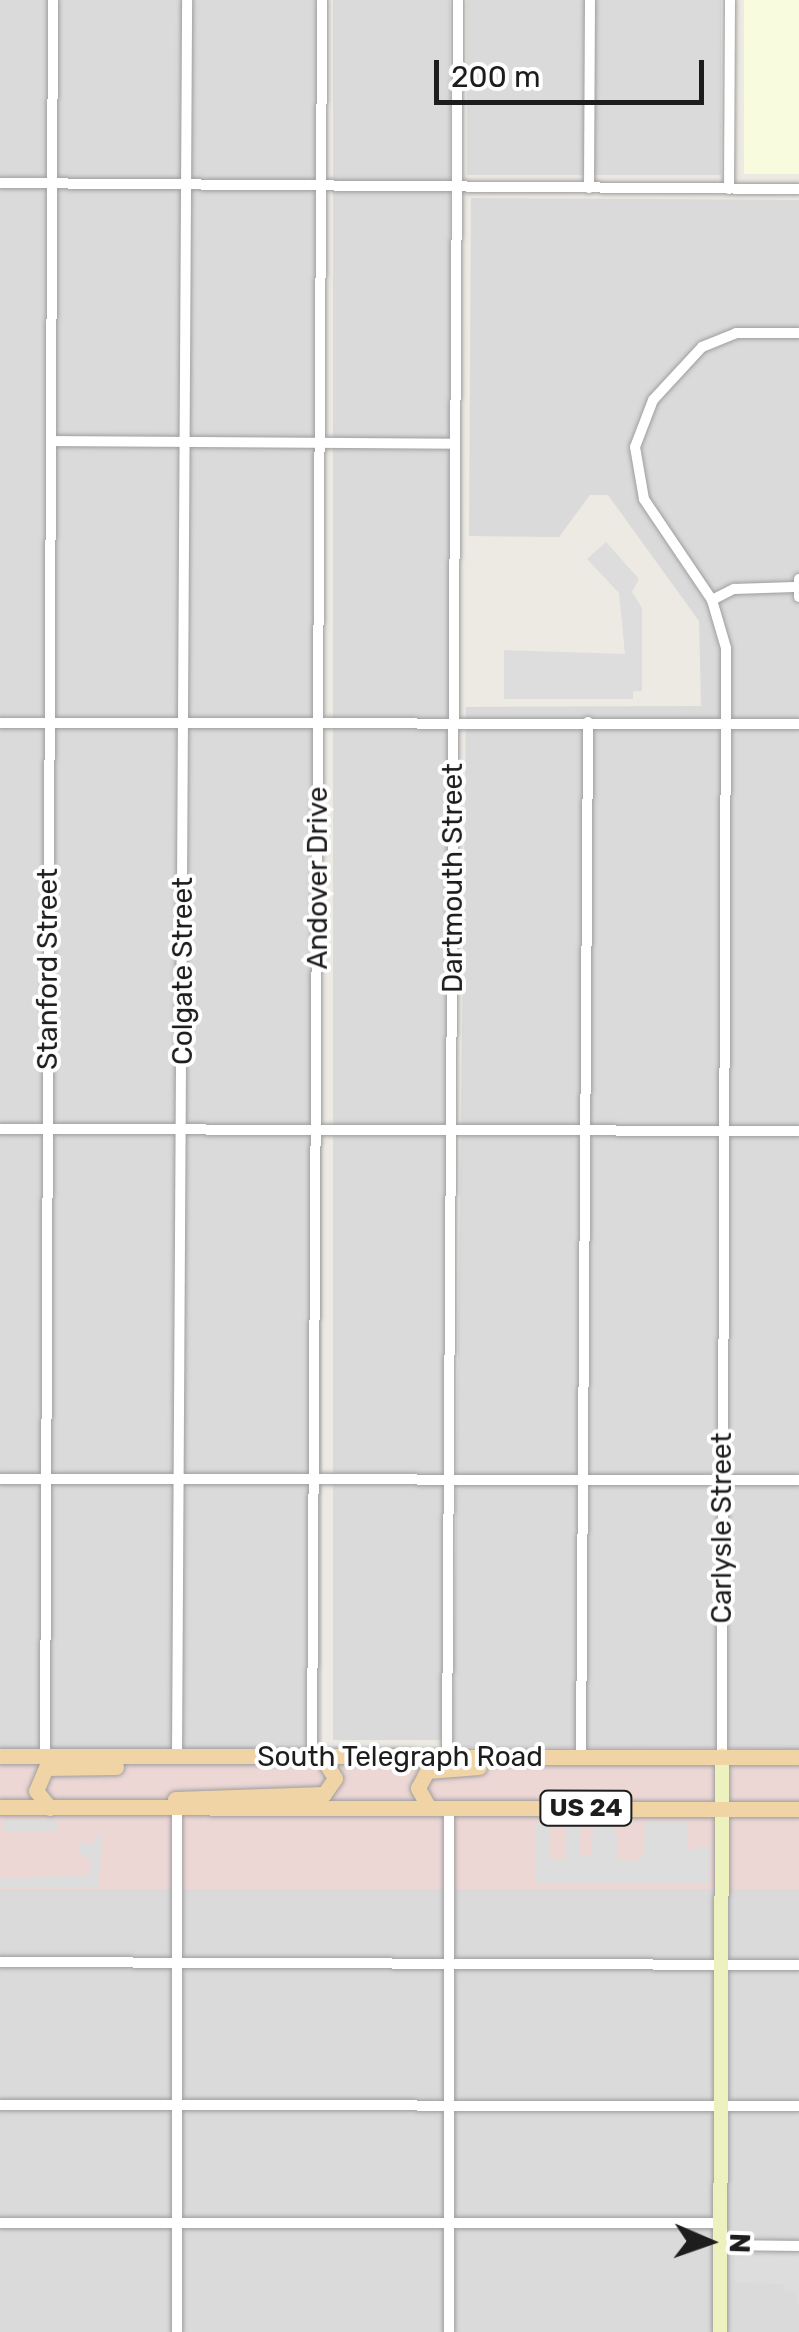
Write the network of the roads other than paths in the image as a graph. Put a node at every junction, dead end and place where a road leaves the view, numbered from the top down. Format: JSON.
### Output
{"nodes":[{"id":1,"x":53,"y":0,"type":"edge"},
{"id":2,"x":187,"y":0,"type":"edge"},
{"id":3,"x":322,"y":0,"type":"edge"},
{"id":4,"x":458,"y":0,"type":"edge"},
{"id":5,"x":590,"y":0,"type":"edge"},
{"id":6,"x":730,"y":0,"type":"edge"},
{"id":7,"x":0,"y":183,"type":"edge"},
{"id":8,"x":52,"y":184,"type":"junction"},
{"id":9,"x":188,"y":184,"type":"junction"},
{"id":10,"x":321,"y":186,"type":"junction"},
{"id":11,"x":458,"y":186,"type":"junction"},
{"id":12,"x":590,"y":188,"type":"junction"},
{"id":13,"x":729,"y":189,"type":"junction"},
{"id":14,"x":799,"y":189,"type":"edge"},
{"id":15,"x":799,"y":334,"type":"edge"},
{"id":16,"x":51,"y":441,"type":"junction"},
{"id":17,"x":186,"y":442,"type":"junction"},
{"id":18,"x":320,"y":444,"type":"junction"},
{"id":19,"x":455,"y":444,"type":"junction"},
{"id":20,"x":797,"y":588,"type":"edge"},
{"id":21,"x":712,"y":600,"type":"junction"},
{"id":22,"x":319,"y":721,"type":"junction"},
{"id":23,"x":184,"y":722,"type":"junction"},
{"id":24,"x":454,"y":722,"type":"junction"},
{"id":25,"x":588,"y":722,"type":"junction"},
{"id":26,"x":0,"y":723,"type":"edge"},
{"id":27,"x":49,"y":724,"type":"junction"},
{"id":28,"x":726,"y":724,"type":"junction"},
{"id":29,"x":799,"y":724,"type":"edge"},
{"id":30,"x":182,"y":1128,"type":"junction"},
{"id":31,"x":0,"y":1129,"type":"edge"},
{"id":32,"x":47,"y":1129,"type":"junction"},
{"id":33,"x":316,"y":1130,"type":"junction"},
{"id":34,"x":452,"y":1130,"type":"junction"},
{"id":35,"x":586,"y":1131,"type":"junction"},
{"id":36,"x":724,"y":1132,"type":"junction"},
{"id":37,"x":799,"y":1132,"type":"edge"},
{"id":38,"x":179,"y":1478,"type":"junction"},
{"id":39,"x":0,"y":1479,"type":"edge"},
{"id":40,"x":47,"y":1479,"type":"junction"},
{"id":41,"x":315,"y":1479,"type":"junction"},
{"id":42,"x":450,"y":1479,"type":"junction"},
{"id":43,"x":582,"y":1479,"type":"junction"},
{"id":44,"x":722,"y":1479,"type":"junction"},
{"id":45,"x":799,"y":1480,"type":"edge"},
{"id":46,"x":46,"y":1755,"type":"junction"},
{"id":47,"x":722,"y":1755,"type":"junction"},
{"id":48,"x":0,"y":1756,"type":"edge"},
{"id":49,"x":448,"y":1756,"type":"junction"},
{"id":50,"x":177,"y":1757,"type":"junction"},
{"id":51,"x":234,"y":1757,"type":"junction"},
{"id":52,"x":317,"y":1757,"type":"junction"},
{"id":53,"x":590,"y":1757,"type":"junction"},
{"id":54,"x":799,"y":1757,"type":"edge"},
{"id":55,"x":0,"y":1807,"type":"edge"},
{"id":56,"x":132,"y":1807,"type":"junction"},
{"id":57,"x":177,"y":1807,"type":"junction"},
{"id":58,"x":50,"y":1808,"type":"junction"},
{"id":59,"x":429,"y":1808,"type":"junction"},
{"id":60,"x":449,"y":1808,"type":"junction"},
{"id":61,"x":722,"y":1808,"type":"junction"},
{"id":62,"x":795,"y":1808,"type":"edge"},
{"id":63,"x":0,"y":1962,"type":"edge"},
{"id":64,"x":721,"y":1962,"type":"junction"},
{"id":65,"x":449,"y":1963,"type":"junction"},
{"id":66,"x":178,"y":1964,"type":"junction"},
{"id":67,"x":799,"y":1965,"type":"edge"},
{"id":68,"x":177,"y":2104,"type":"junction"},
{"id":69,"x":448,"y":2104,"type":"junction"},
{"id":70,"x":721,"y":2104,"type":"junction"},
{"id":71,"x":0,"y":2105,"type":"edge"},
{"id":72,"x":799,"y":2106,"type":"edge"},
{"id":73,"x":447,"y":2222,"type":"junction"},
{"id":74,"x":0,"y":2223,"type":"edge"},
{"id":75,"x":721,"y":2223,"type":"junction"},
{"id":76,"x":177,"y":2225,"type":"junction"},
{"id":77,"x":721,"y":2245,"type":"junction"},
{"id":78,"x":799,"y":2246,"type":"edge"},
{"id":79,"x":722,"y":2331,"type":"edge"},
{"id":80,"x":178,"y":2332,"type":"edge"},
{"id":81,"x":448,"y":2332,"type":"edge"}],
"edges":[{"from":1,"to":8,"type":"street","name":"Stanford Street"},
{"from":2,"to":9,"type":"street","name":"Colgate Street"},
{"from":3,"to":10,"type":"street","name":"Andover Drive"},
{"from":4,"to":11,"type":"street","name":"Dartmouth Street"},
{"from":5,"to":12,"type":"street"},
{"from":6,"to":13,"type":"street"},
{"from":7,"to":8,"type":"street"},
{"from":8,"to":9,"type":"street"},
{"from":8,"to":16,"type":"street","name":"Stanford Street"},
{"from":9,"to":10,"type":"street"},
{"from":9,"to":17,"type":"street","name":"Colgate Street"},
{"from":10,"to":11,"type":"street"},
{"from":10,"to":18,"type":"street","name":"Andover Drive"},
{"from":11,"to":12,"type":"street"},
{"from":11,"to":19,"type":"street","name":"Dartmouth Street"},
{"from":12,"to":13,"type":"street"},
{"from":13,"to":14,"type":"street"},
{"from":15,"to":21,"type":"street","name":"Carlysle Street"},
{"from":16,"to":17,"type":"street"},
{"from":16,"to":27,"type":"street","name":"Stanford Street"},
{"from":17,"to":18,"type":"street"},
{"from":17,"to":23,"type":"street","name":"Colgate Street"},
{"from":18,"to":19,"type":"street"},
{"from":18,"to":22,"type":"street","name":"Andover Drive"},
{"from":19,"to":24,"type":"street","name":"Dartmouth Street"},
{"from":20,"to":21,"type":"street"},
{"from":21,"to":28,"type":"street","name":"Carlysle Street"},
{"from":22,"to":23,"type":"street"},
{"from":22,"to":24,"type":"street"},
{"from":22,"to":33,"type":"street","name":"Andover Drive"},
{"from":23,"to":27,"type":"street"},
{"from":23,"to":30,"type":"street","name":"Colgate Street"},
{"from":24,"to":25,"type":"street"},
{"from":24,"to":34,"type":"street","name":"Dartmouth Street"},
{"from":25,"to":28,"type":"street"},
{"from":25,"to":35,"type":"street"},
{"from":26,"to":27,"type":"street"},
{"from":27,"to":32,"type":"street","name":"Stanford Street"},
{"from":28,"to":29,"type":"street"},
{"from":28,"to":36,"type":"street","name":"Carlysle Street"},
{"from":30,"to":32,"type":"street"},
{"from":30,"to":33,"type":"street"},
{"from":30,"to":38,"type":"street","name":"Colgate Street"},
{"from":31,"to":32,"type":"street"},
{"from":32,"to":40,"type":"street","name":"Stanford Street"},
{"from":33,"to":34,"type":"street"},
{"from":33,"to":41,"type":"street","name":"Andover Drive"},
{"from":34,"to":35,"type":"street"},
{"from":34,"to":42,"type":"street","name":"Dartmouth Street"},
{"from":35,"to":36,"type":"street"},
{"from":35,"to":43,"type":"street"},
{"from":36,"to":37,"type":"street"},
{"from":36,"to":44,"type":"street","name":"Carlysle Street"},
{"from":38,"to":40,"type":"street"},
{"from":38,"to":41,"type":"street"},
{"from":38,"to":50,"type":"street","name":"Colgate Street"},
{"from":39,"to":40,"type":"street"},
{"from":40,"to":46,"type":"street","name":"Stanford Street"},
{"from":41,"to":42,"type":"street"},
{"from":41,"to":52,"type":"street","name":"Andover Drive"},
{"from":42,"to":43,"type":"street"},
{"from":42,"to":49,"type":"street","name":"Dartmouth Street"},
{"from":43,"to":44,"type":"street"},
{"from":43,"to":53,"type":"street"},
{"from":44,"to":45,"type":"street"},
{"from":44,"to":47,"type":"street","name":"Carlysle Street"},
{"from":46,"to":48,"type":"main road","name":"South Telegraph Road","number":"US 24"},
{"from":46,"to":50,"type":"main road","name":"South Telegraph Road","number":"US 24"},
{"from":47,"to":53,"type":"main road","name":"South Telegraph Road","number":"US 24"},
{"from":47,"to":54,"type":"main road","name":"South Telegraph Road","number":"US 24"},
{"from":47,"to":61,"type":"street","name":"Carlysle Street"},
{"from":49,"to":52,"type":"main road","name":"South Telegraph Road","number":"US 24"},
{"from":49,"to":53,"type":"main road","name":"South Telegraph Road","number":"US 24"},
{"from":50,"to":51,"type":"main road","name":"South Telegraph Road","number":"US 24"},
{"from":51,"to":52,"type":"main road","name":"South Telegraph Road","number":"US 24"},
{"from":51,"to":58,"type":"main road"},
{"from":52,"to":56,"type":"main road"},
{"from":53,"to":59,"type":"main road"},
{"from":55,"to":58,"type":"main road","name":"South Telegraph Road","number":"US 24"},
{"from":56,"to":57,"type":"main road","name":"South Telegraph Road","number":"US 24"},
{"from":56,"to":58,"type":"main road","name":"South Telegraph Road","number":"US 24"},
{"from":57,"to":59,"type":"main road","name":"South Telegraph Road","number":"US 24"},
{"from":57,"to":66,"type":"street"},
{"from":59,"to":60,"type":"main road","name":"South Telegraph Road","number":"US 24"},
{"from":60,"to":61,"type":"main road","name":"South Telegraph Road","number":"US 24"},
{"from":60,"to":65,"type":"street"},
{"from":61,"to":62,"type":"main road","name":"South Telegraph Road","number":"US 24"},
{"from":61,"to":64,"type":"street","name":"Carlysle Street"},
{"from":63,"to":66,"type":"street"},
{"from":64,"to":65,"type":"street"},
{"from":64,"to":67,"type":"street"},
{"from":64,"to":70,"type":"street","name":"Carlysle Street"},
{"from":65,"to":66,"type":"street"},
{"from":65,"to":69,"type":"street"},
{"from":66,"to":68,"type":"street"},
{"from":68,"to":69,"type":"street"},
{"from":68,"to":71,"type":"street"},
{"from":68,"to":76,"type":"street"},
{"from":69,"to":70,"type":"street"},
{"from":69,"to":73,"type":"street"},
{"from":70,"to":72,"type":"street"},
{"from":70,"to":75,"type":"street","name":"Carlysle Street"},
{"from":73,"to":75,"type":"street"},
{"from":73,"to":76,"type":"street"},
{"from":73,"to":81,"type":"street"},
{"from":74,"to":76,"type":"street"},
{"from":75,"to":77,"type":"street","name":"Carlysle Street"},
{"from":76,"to":80,"type":"street"},
{"from":77,"to":78,"type":"street"},
{"from":77,"to":79,"type":"street","name":"Carlysle Street"}]}
